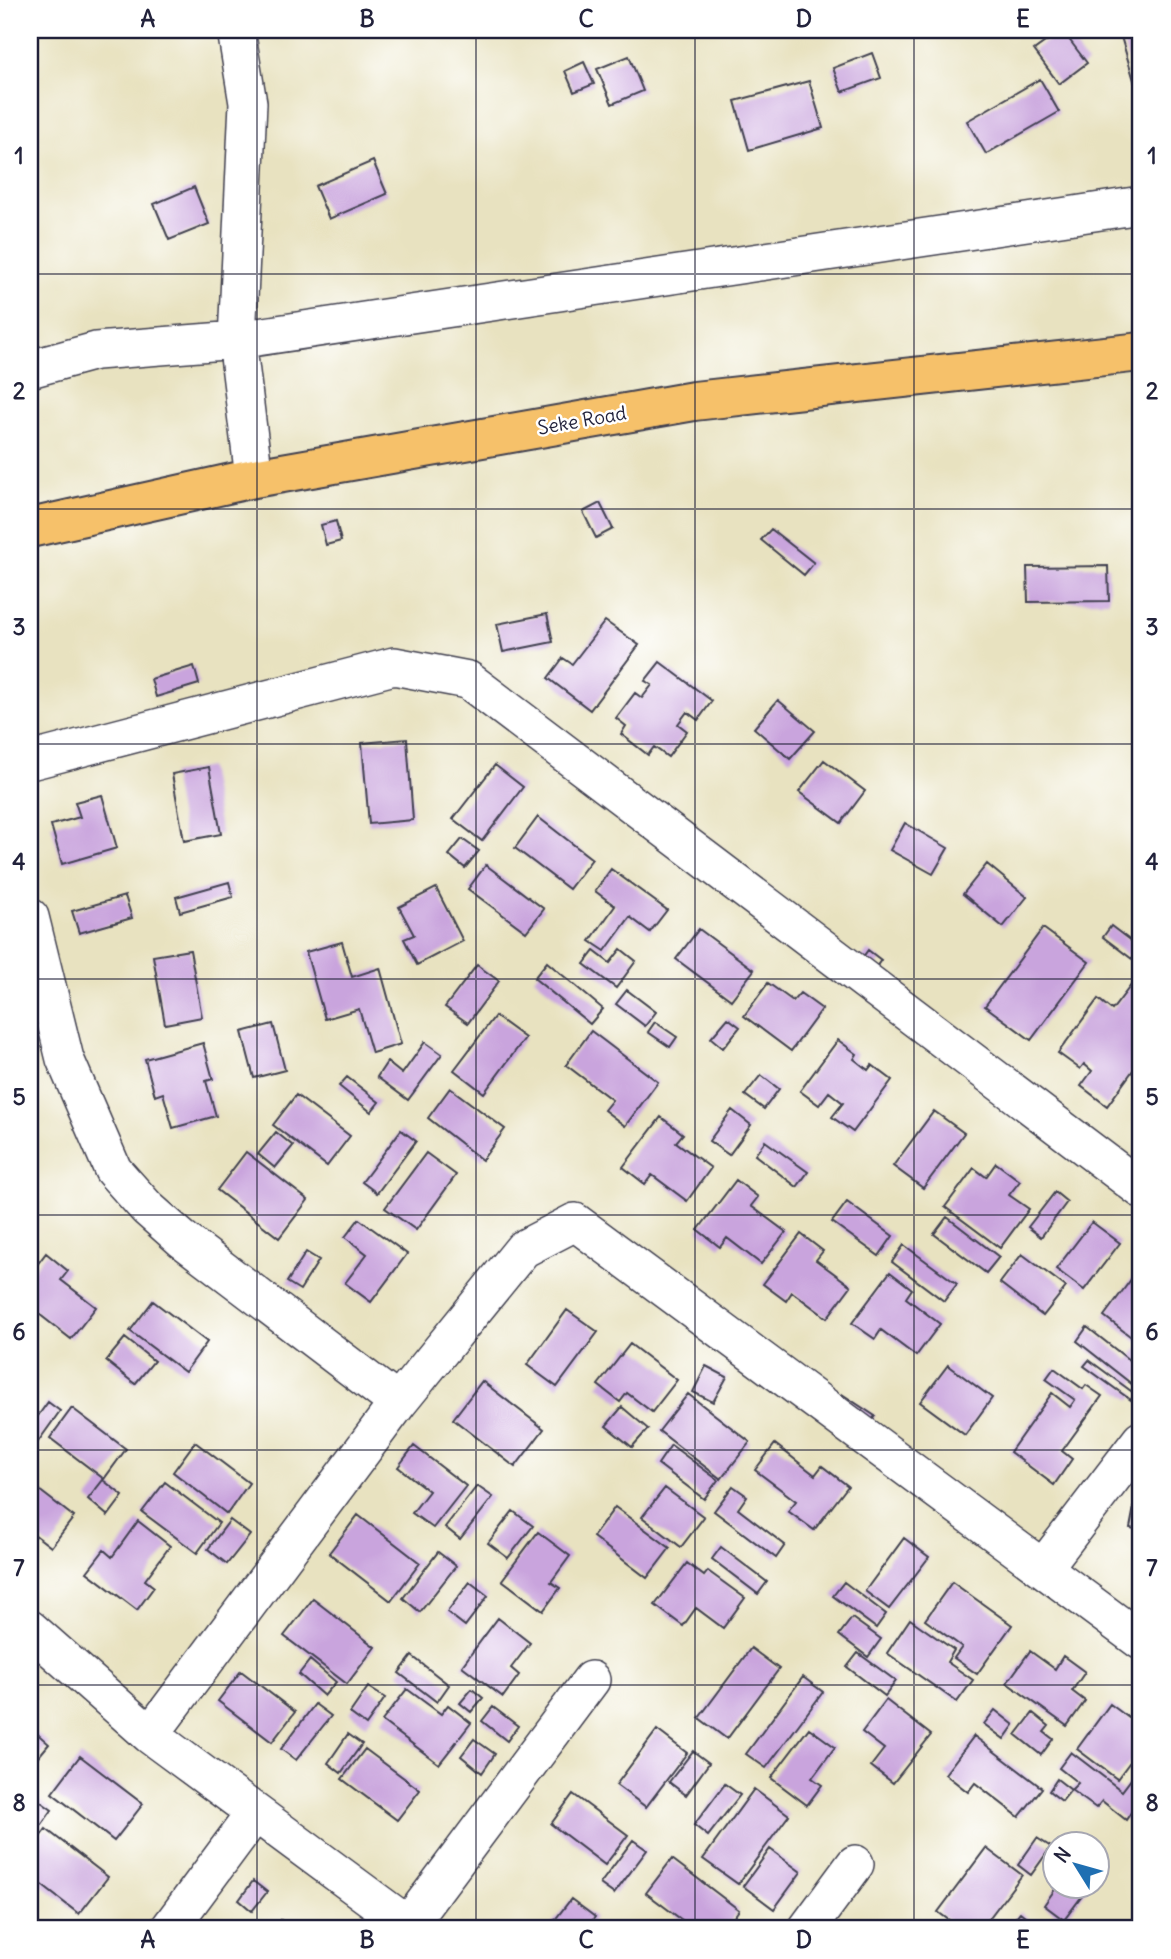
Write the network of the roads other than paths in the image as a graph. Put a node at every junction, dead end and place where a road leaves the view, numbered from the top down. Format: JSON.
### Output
{"nodes":[{"id":1,"x":236,"y":30,"type":"edge"},
{"id":2,"x":1141,"y":205,"type":"edge"},
{"id":3,"x":237,"y":341,"type":"junction"},
{"id":4,"x":1141,"y":352,"type":"edge"},
{"id":5,"x":30,"y":369,"type":"edge"},
{"id":6,"x":254,"y":478,"type":"junction"},
{"id":7,"x":30,"y":528,"type":"edge"},
{"id":8,"x":30,"y":761,"type":"edge"},
{"id":9,"x":30,"y":917,"type":"edge"},
{"id":10,"x":1141,"y":1189,"type":"edge"},
{"id":11,"x":398,"y":1403,"type":"junction"},
{"id":12,"x":1141,"y":1440,"type":"edge"},
{"id":13,"x":1043,"y":1568,"type":"junction"},
{"id":14,"x":30,"y":1629,"type":"edge"},
{"id":15,"x":1141,"y":1641,"type":"edge"},
{"id":16,"x":591,"y":1680,"type":"dead end"},
{"id":17,"x":150,"y":1735,"type":"junction"},
{"id":18,"x":255,"y":1813,"type":"junction"},
{"id":19,"x":855,"y":1864,"type":"dead end"},
{"id":20,"x":411,"y":1927,"type":"edge"},
{"id":21,"x":169,"y":1929,"type":"edge"},
{"id":22,"x":807,"y":1929,"type":"edge"}],
"edges":[{"from":1,"to":3,"type":"street"},
{"from":2,"to":3,"type":"street"},
{"from":3,"to":5,"type":"street"},
{"from":3,"to":6,"type":"street"},
{"from":4,"to":6,"type":"main road","name":"Seke Road"},
{"from":6,"to":7,"type":"main road","name":"Seke Road"},
{"from":8,"to":10,"type":"street"},
{"from":9,"to":11,"type":"street"},
{"from":11,"to":13,"type":"street"},
{"from":11,"to":17,"type":"street"},
{"from":12,"to":13,"type":"street"},
{"from":13,"to":15,"type":"street"},
{"from":14,"to":17,"type":"street"},
{"from":16,"to":20,"type":"street"},
{"from":17,"to":18,"type":"street"},
{"from":18,"to":20,"type":"street"},
{"from":18,"to":21,"type":"street"},
{"from":19,"to":22,"type":"street"}]}
